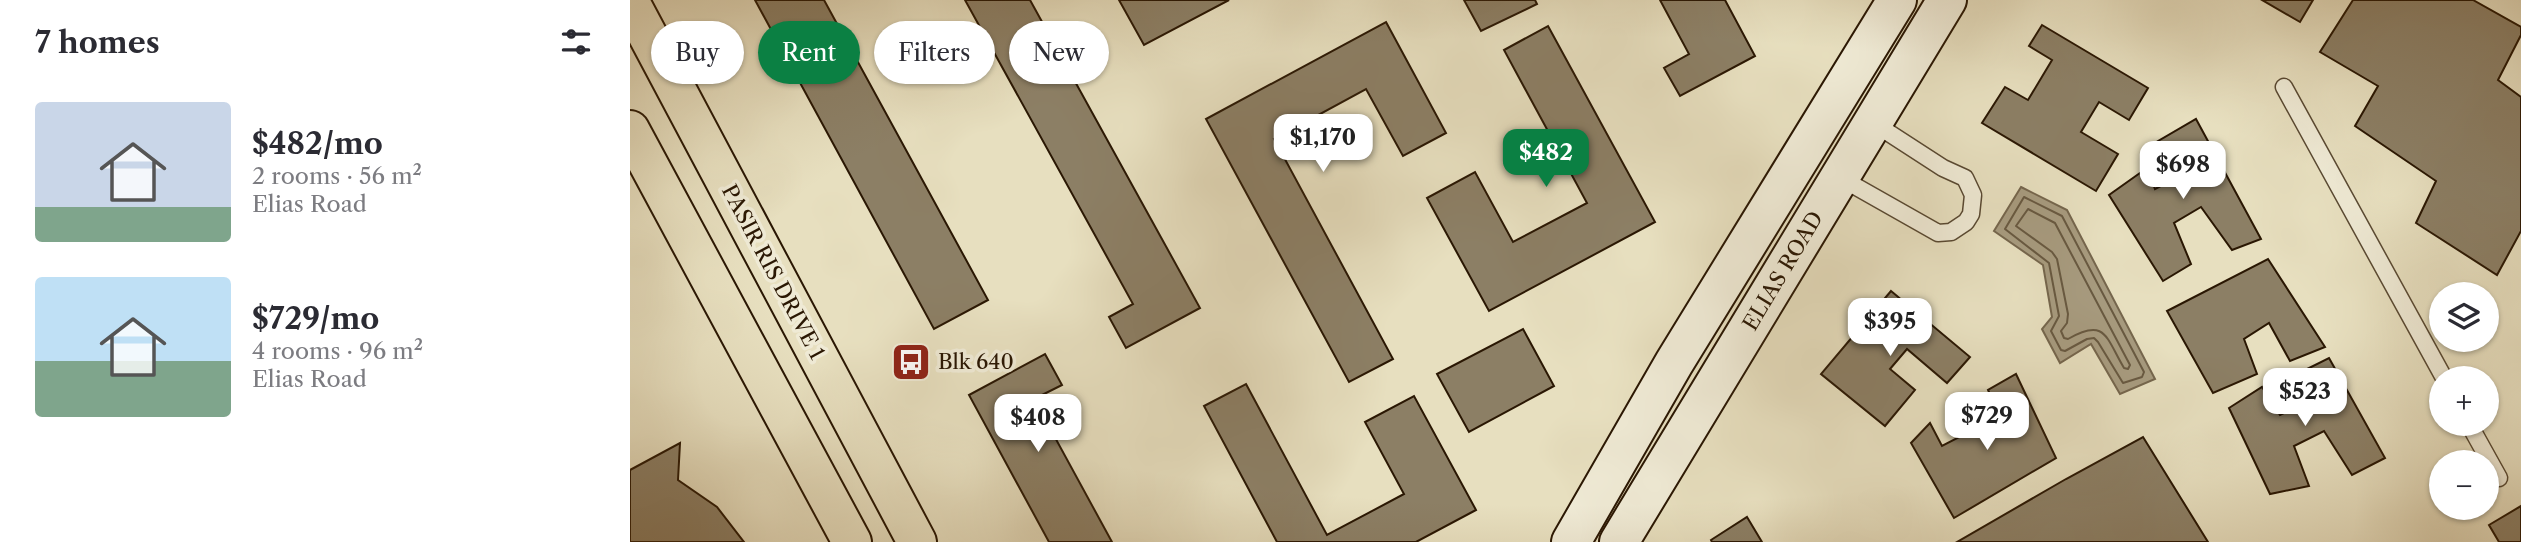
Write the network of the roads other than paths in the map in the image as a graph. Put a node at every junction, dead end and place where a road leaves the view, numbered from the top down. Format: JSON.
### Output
{"nodes":[{"id":1,"x":1897,"y":0,"type":"edge"},
{"id":2,"x":1947,"y":0,"type":"edge"},
{"id":3,"x":630,"y":2,"type":"edge"},
{"id":4,"x":2284,"y":86,"type":"dead end"},
{"id":5,"x":1872,"y":122,"type":"junction"},
{"id":6,"x":630,"y":130,"type":"edge"},
{"id":7,"x":1839,"y":177,"type":"junction"},
{"id":8,"x":2437,"y":366,"type":"edge"},
{"id":9,"x":852,"y":542,"type":"edge"},
{"id":10,"x":916,"y":542,"type":"edge"},
{"id":11,"x":1571,"y":542,"type":"edge"},
{"id":12,"x":1619,"y":542,"type":"edge"}],
"edges":[{"from":1,"to":11,"type":"main road","name":"ELIAS ROAD"},
{"from":2,"to":5,"type":"main road","name":"ELIAS ROAD"},
{"from":3,"to":10,"type":"main road","name":"PASIR RIS DRIVE 1"},
{"from":4,"to":8,"type":"lane"},
{"from":5,"to":7,"type":"main road","name":"ELIAS ROAD"},
{"from":5,"to":7,"type":"lane"},
{"from":6,"to":9,"type":"main road"},
{"from":7,"to":12,"type":"main road","name":"ELIAS ROAD"}]}
